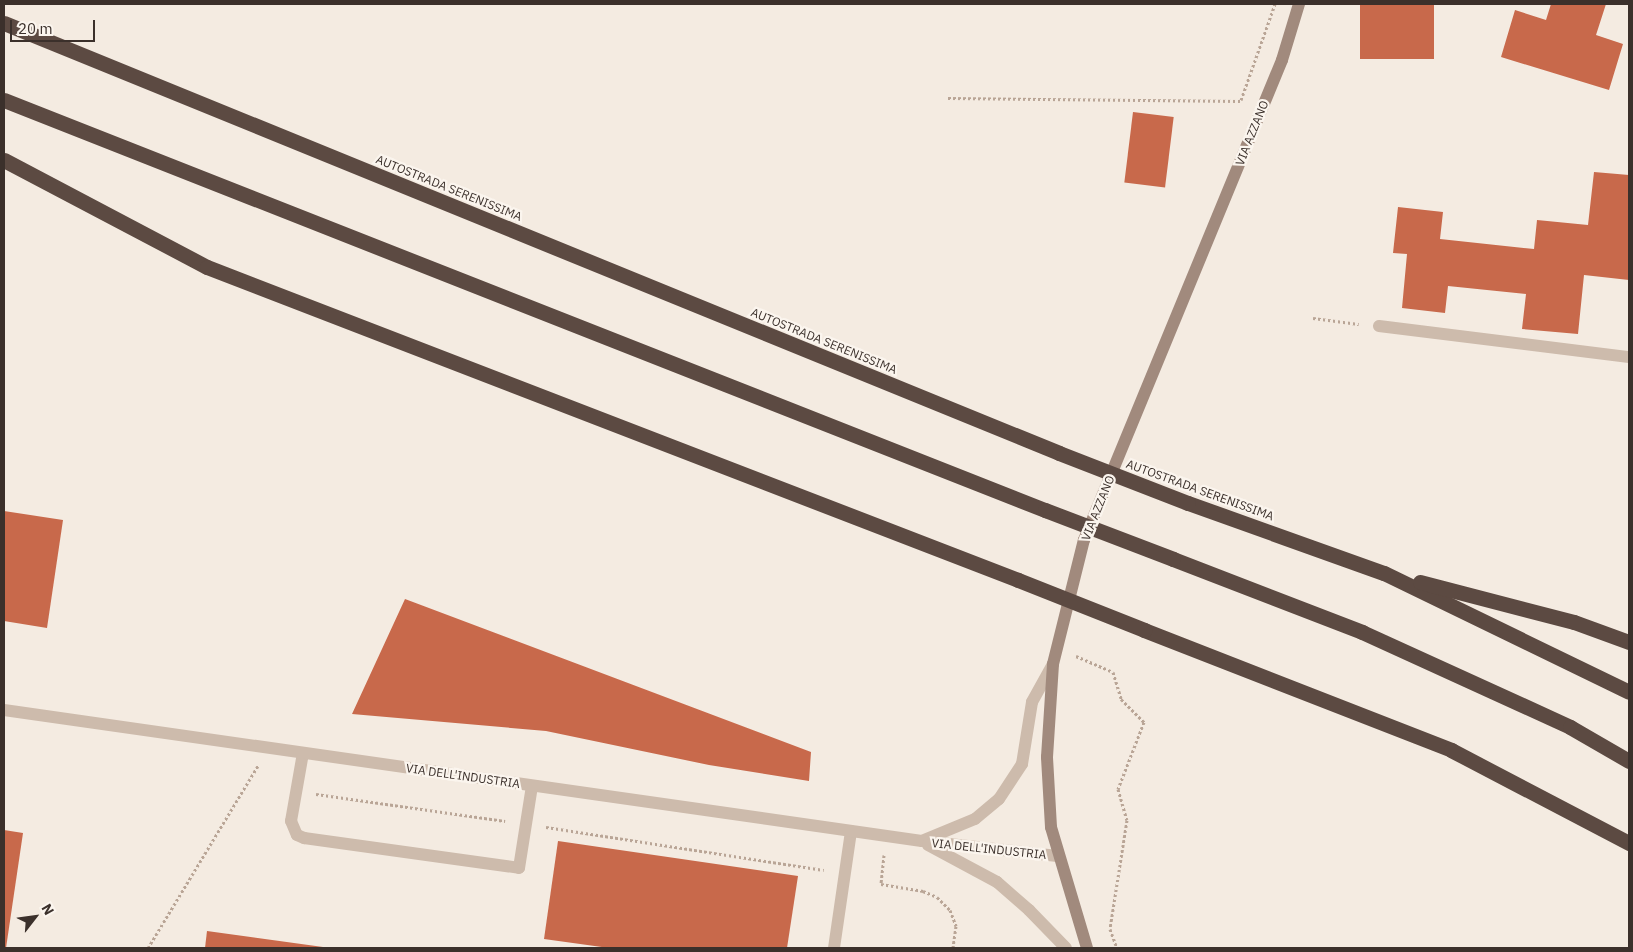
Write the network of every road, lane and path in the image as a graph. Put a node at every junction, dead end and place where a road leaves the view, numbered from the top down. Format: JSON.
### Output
{"nodes":[{"id":1,"x":1299,"y":4,"type":"edge"},
{"id":2,"x":4,"y":23,"type":"edge"},
{"id":3,"x":948,"y":98,"type":"dead end"},
{"id":4,"x":4,"y":100,"type":"edge"},
{"id":5,"x":1240,"y":102,"type":"dead end"},
{"id":6,"x":4,"y":160,"type":"edge"},
{"id":7,"x":1312,"y":318,"type":"dead end"},
{"id":8,"x":1379,"y":326,"type":"joint"},
{"id":9,"x":1629,"y":357,"type":"edge"},
{"id":10,"x":1384,"y":573,"type":"junction"},
{"id":11,"x":1629,"y":642,"type":"edge"},
{"id":12,"x":1057,"y":647,"type":"junction"},
{"id":13,"x":1053,"y":664,"type":"junction"},
{"id":14,"x":1629,"y":692,"type":"edge"},
{"id":15,"x":4,"y":710,"type":"edge"},
{"id":16,"x":269,"y":748,"type":"junction"},
{"id":17,"x":303,"y":753,"type":"junction"},
{"id":18,"x":1629,"y":761,"type":"edge"},
{"id":19,"x":532,"y":786,"type":"junction"},
{"id":20,"x":296,"y":791,"type":"junction"},
{"id":21,"x":527,"y":824,"type":"junction"},
{"id":22,"x":851,"y":831,"type":"junction"},
{"id":23,"x":886,"y":836,"type":"junction"},
{"id":24,"x":922,"y":841,"type":"junction"},
{"id":25,"x":1629,"y":843,"type":"edge"},
{"id":26,"x":1057,"y":856,"type":"junction"},
{"id":27,"x":844,"y":873,"type":"junction"},
{"id":28,"x":148,"y":948,"type":"edge"},
{"id":29,"x":834,"y":948,"type":"edge"},
{"id":30,"x":953,"y":948,"type":"edge"},
{"id":31,"x":1066,"y":948,"type":"edge"},
{"id":32,"x":1087,"y":948,"type":"edge"},
{"id":33,"x":1117,"y":948,"type":"edge"}],
"edges":[{"from":1,"to":12,"type":"street","name":"VIA AZZANO"},
{"from":2,"to":10,"type":"highway","name":"AUTOSTRADA SERENISSIMA","bridge":true},
{"from":3,"to":5,"type":"path"},
{"from":4,"to":18,"type":"highway","bridge":true},
{"from":6,"to":25,"type":"highway","bridge":true},
{"from":7,"to":8,"type":"path"},
{"from":8,"to":9,"type":"street"},
{"from":10,"to":11,"type":"highway"},
{"from":10,"to":14,"type":"highway","name":"AUTOSTRADA SERENISSIMA"},
{"from":12,"to":13,"type":"street","name":"VIA AZZANO"},
{"from":12,"to":33,"type":"path"},
{"from":13,"to":24,"type":"street","name":"VIA DELL'INDUSTRIA"},
{"from":13,"to":26,"type":"street","name":"VIA AZZANO"},
{"from":15,"to":16,"type":"street","name":"VIA DELL'INDUSTRIA"},
{"from":16,"to":17,"type":"street","name":"VIA DELL'INDUSTRIA"},
{"from":16,"to":28,"type":"path"},
{"from":17,"to":19,"type":"street","name":"VIA DELL'INDUSTRIA"},
{"from":17,"to":20,"type":"street"},
{"from":19,"to":21,"type":"street"},
{"from":19,"to":22,"type":"street","name":"VIA DELL'INDUSTRIA"},
{"from":20,"to":21,"type":"path"},
{"from":20,"to":21,"type":"street"},
{"from":21,"to":27,"type":"path"},
{"from":22,"to":23,"type":"street","name":"VIA DELL'INDUSTRIA"},
{"from":22,"to":27,"type":"street"},
{"from":23,"to":24,"type":"street","name":"VIA DELL'INDUSTRIA"},
{"from":23,"to":30,"type":"path"},
{"from":24,"to":26,"type":"street","name":"VIA DELL'INDUSTRIA"},
{"from":24,"to":31,"type":"street","name":"VIA DELL'INDUSTRIA"},
{"from":26,"to":32,"type":"street","name":"VIA AZZANO"},
{"from":27,"to":29,"type":"street"}]}
